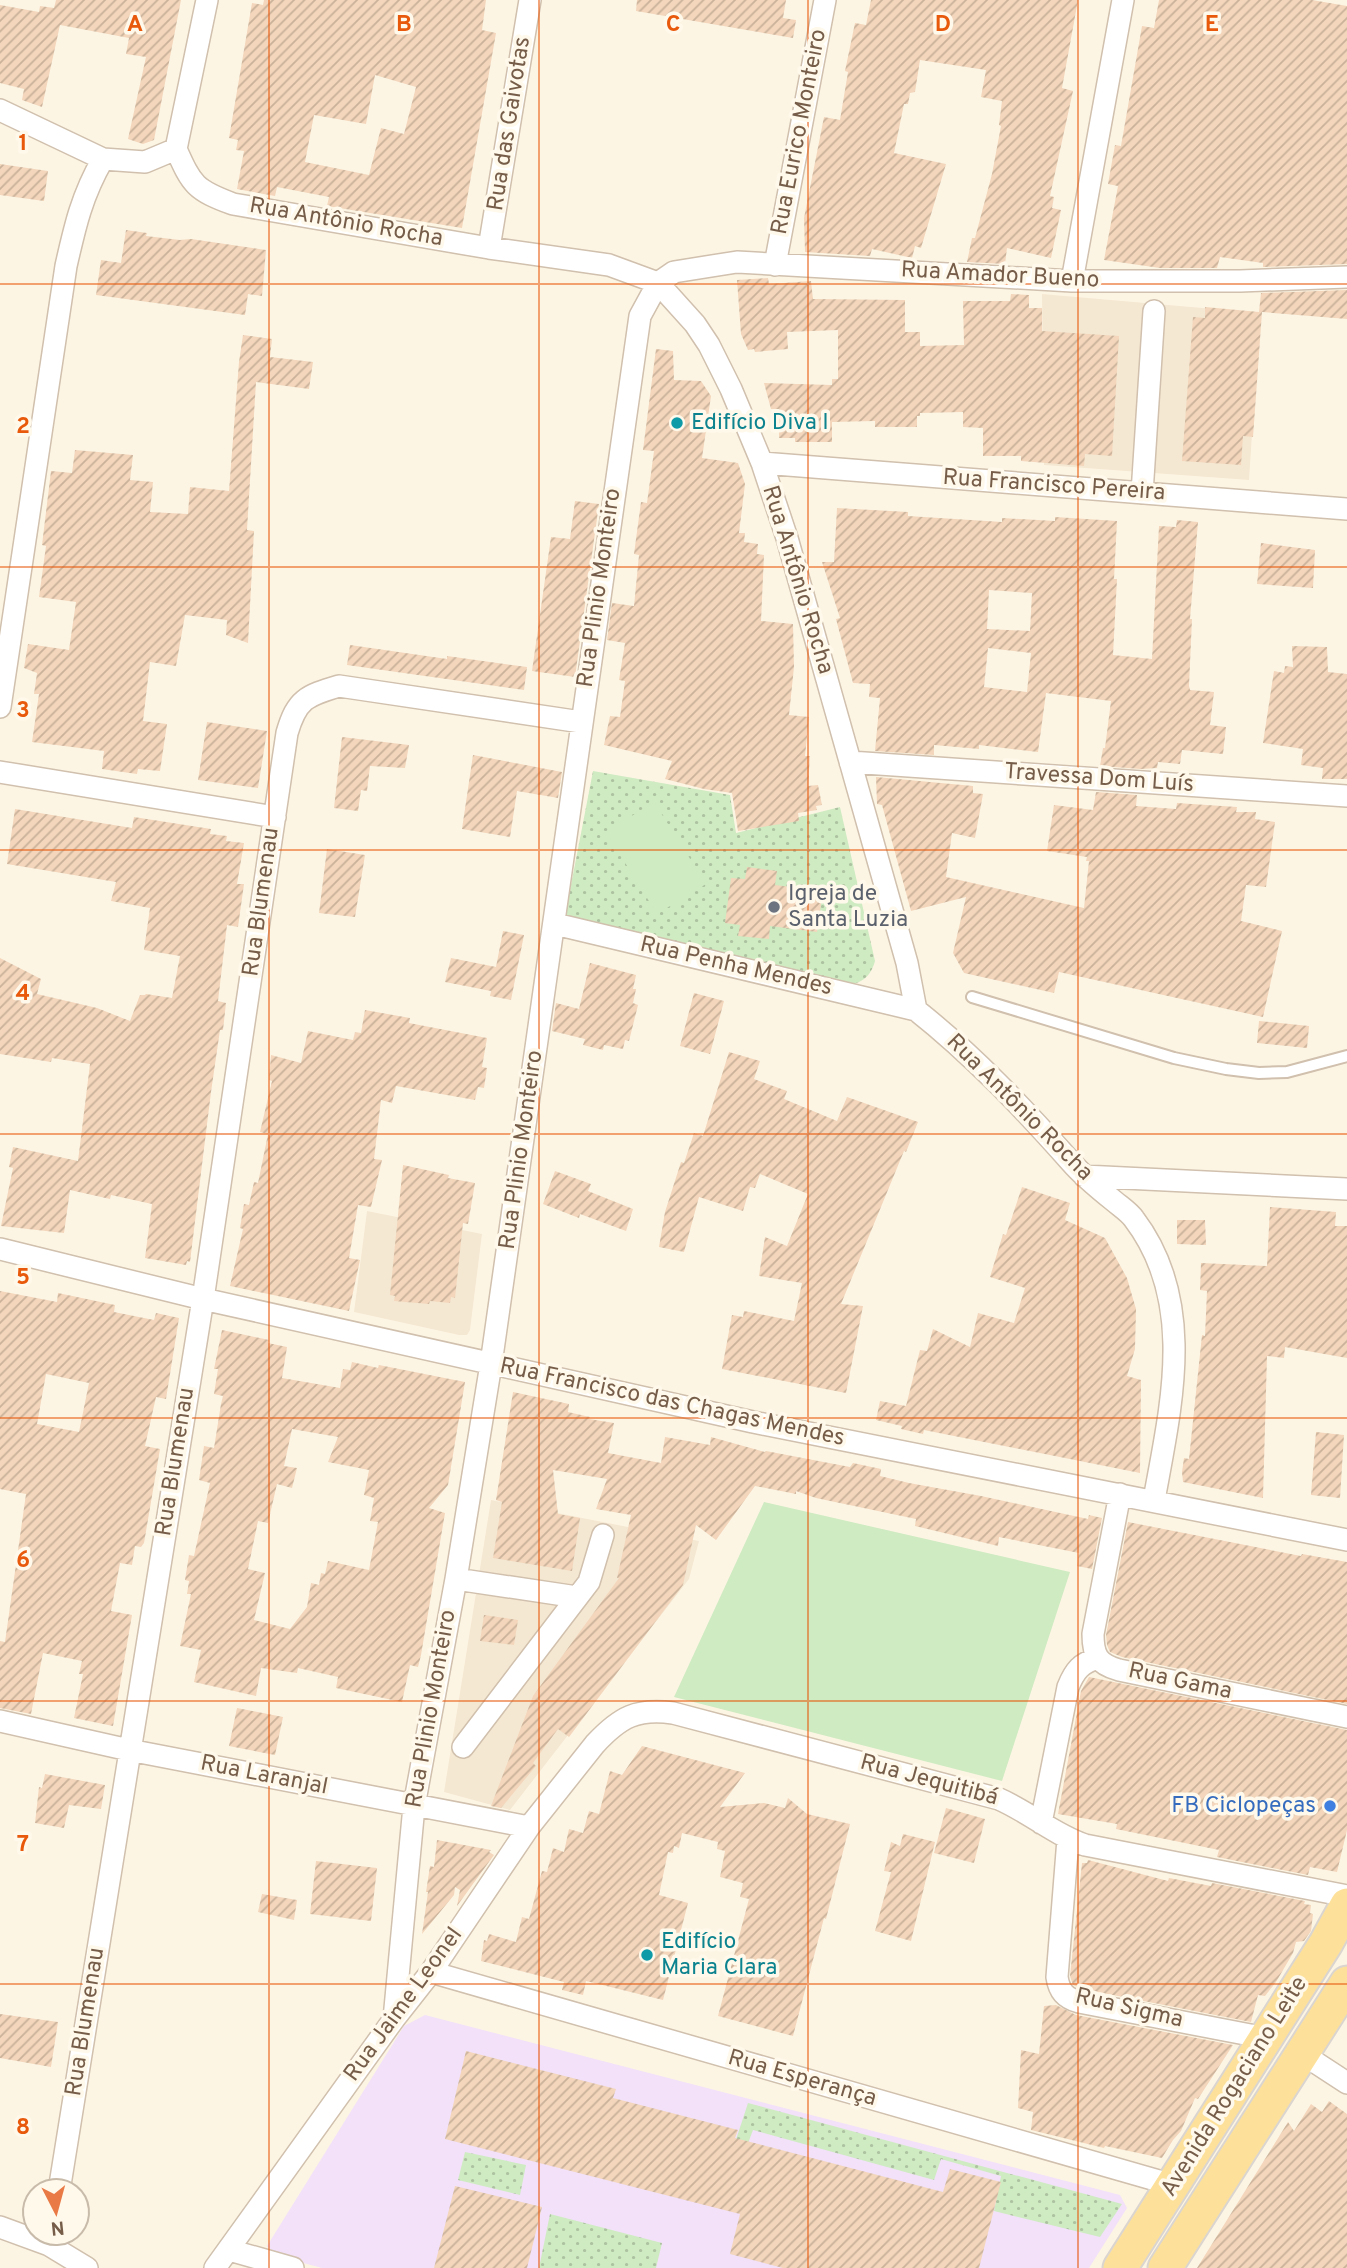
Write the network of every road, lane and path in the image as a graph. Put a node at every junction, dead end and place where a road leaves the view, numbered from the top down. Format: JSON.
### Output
{"nodes":[{"id":1,"x":208,"y":0,"type":"edge"},
{"id":2,"x":530,"y":0,"type":"edge"},
{"id":3,"x":825,"y":0,"type":"edge"},
{"id":4,"x":1123,"y":0,"type":"edge"},
{"id":5,"x":0,"y":110,"type":"edge"},
{"id":6,"x":176,"y":149,"type":"junction"},
{"id":7,"x":103,"y":159,"type":"junction"},
{"id":8,"x":489,"y":248,"type":"junction"},
{"id":9,"x":775,"y":265,"type":"junction"},
{"id":10,"x":1347,"y":277,"type":"edge"},
{"id":11,"x":1072,"y":281,"type":"junction"},
{"id":12,"x":658,"y":284,"type":"junction"},
{"id":13,"x":1154,"y":311,"type":"dead end"},
{"id":14,"x":762,"y":463,"type":"junction"},
{"id":15,"x":1142,"y":493,"type":"junction"},
{"id":16,"x":1347,"y":509,"type":"edge"},
{"id":17,"x":0,"y":707,"type":"edge"},
{"id":18,"x":581,"y":722,"type":"junction"},
{"id":19,"x":850,"y":762,"type":"junction"},
{"id":20,"x":0,"y":772,"type":"edge"},
{"id":21,"x":1347,"y":796,"type":"edge"},
{"id":22,"x":275,"y":817,"type":"junction"},
{"id":23,"x":555,"y":924,"type":"junction"},
{"id":24,"x":972,"y":997,"type":"dead end"},
{"id":25,"x":916,"y":1010,"type":"junction"},
{"id":26,"x":1347,"y":1056,"type":"edge"},
{"id":27,"x":1084,"y":1177,"type":"junction"},
{"id":28,"x":1347,"y":1189,"type":"edge"},
{"id":29,"x":0,"y":1249,"type":"edge"},
{"id":30,"x":203,"y":1299,"type":"junction"},
{"id":31,"x":491,"y":1364,"type":"junction"},
{"id":32,"x":1120,"y":1493,"type":"junction"},
{"id":33,"x":1154,"y":1500,"type":"junction"},
{"id":34,"x":603,"y":1535,"type":"dead end"},
{"id":35,"x":1347,"y":1540,"type":"edge"},
{"id":36,"x":456,"y":1579,"type":"junction"},
{"id":37,"x":577,"y":1597,"type":"junction"},
{"id":38,"x":1098,"y":1658,"type":"junction"},
{"id":39,"x":1347,"y":1717,"type":"edge"},
{"id":40,"x":0,"y":1721,"type":"edge"},
{"id":41,"x":595,"y":1744,"type":"joint"},
{"id":42,"x":463,"y":1747,"type":"dead end"},
{"id":43,"x":129,"y":1750,"type":"junction"},
{"id":44,"x":414,"y":1805,"type":"junction"},
{"id":45,"x":1041,"y":1823,"type":"junction"},
{"id":46,"x":529,"y":1827,"type":"junction"},
{"id":47,"x":1068,"y":1839,"type":"junction"},
{"id":48,"x":1347,"y":1896,"type":"edge"},
{"id":49,"x":1347,"y":1905,"type":"edge"},
{"id":50,"x":431,"y":1972,"type":"junction"},
{"id":51,"x":1347,"y":1983,"type":"edge"},
{"id":52,"x":394,"y":2019,"type":"junction"},
{"id":53,"x":1266,"y":2039,"type":"junction"},
{"id":54,"x":1301,"y":2053,"type":"junction"},
{"id":55,"x":1347,"y":2083,"type":"edge"},
{"id":56,"x":61,"y":2177,"type":"edge"},
{"id":57,"x":1173,"y":2185,"type":"junction"},
{"id":58,"x":0,"y":2227,"type":"edge"},
{"id":59,"x":21,"y":2232,"type":"edge"},
{"id":60,"x":60,"y":2247,"type":"edge"},
{"id":61,"x":229,"y":2250,"type":"junction"},
{"id":62,"x":87,"y":2268,"type":"edge"},
{"id":63,"x":215,"y":2268,"type":"edge"},
{"id":64,"x":293,"y":2268,"type":"edge"},
{"id":65,"x":1120,"y":2268,"type":"edge"},
{"id":66,"x":1165,"y":2268,"type":"edge"}],
"edges":[{"from":1,"to":6,"type":"street"},
{"from":2,"to":8,"type":"street","name":"Rua das Gaivotas"},
{"from":3,"to":9,"type":"street","name":"Rua Eurico Monteiro"},
{"from":4,"to":11,"type":"street"},
{"from":5,"to":7,"type":"street"},
{"from":6,"to":7,"type":"street"},
{"from":6,"to":8,"type":"street","name":"Rua Antônio Rocha"},
{"from":7,"to":17,"type":"street"},
{"from":8,"to":12,"type":"street","name":"Rua Antônio Rocha"},
{"from":9,"to":11,"type":"street","name":"Rua Amador Bueno"},
{"from":9,"to":12,"type":"street","name":"Rua Amador Bueno"},
{"from":10,"to":11,"type":"street","name":"Rua Amador Bueno"},
{"from":12,"to":14,"type":"street","name":"Rua Antônio Rocha"},
{"from":12,"to":18,"type":"street","name":"Rua Plinio Monteiro"},
{"from":13,"to":15,"type":"street"},
{"from":14,"to":15,"type":"street","name":"Rua Francisco Pereira"},
{"from":14,"to":19,"type":"street","name":"Rua Antônio Rocha"},
{"from":15,"to":16,"type":"street","name":"Rua Francisco Pereira"},
{"from":18,"to":22,"type":"street","name":"Rua Blumenau"},
{"from":18,"to":23,"type":"street","name":"Rua Plinio Monteiro"},
{"from":19,"to":21,"type":"street","name":"Travessa Dom Luís"},
{"from":19,"to":25,"type":"street","name":"Rua Antônio Rocha"},
{"from":20,"to":22,"type":"street"},
{"from":22,"to":30,"type":"street","name":"Rua Blumenau"},
{"from":23,"to":25,"type":"street","name":"Rua Penha Mendes"},
{"from":23,"to":31,"type":"street","name":"Rua Plinio Monteiro"},
{"from":24,"to":26,"type":"lane"},
{"from":25,"to":27,"type":"street","name":"Rua Antônio Rocha"},
{"from":27,"to":28,"type":"street"},
{"from":27,"to":33,"type":"street","name":"Rua Antônio Rocha"},
{"from":29,"to":30,"type":"street","name":"Rua Francisco das Chagas Mendes"},
{"from":30,"to":31,"type":"street","name":"Rua Francisco das Chagas Mendes"},
{"from":30,"to":43,"type":"street","name":"Rua Blumenau"},
{"from":31,"to":32,"type":"street","name":"Rua Francisco das Chagas Mendes"},
{"from":31,"to":36,"type":"street","name":"Rua Plinio Monteiro"},
{"from":32,"to":33,"type":"street","name":"Rua Francisco das Chagas Mendes"},
{"from":32,"to":38,"type":"street","name":"Rua Gama"},
{"from":33,"to":35,"type":"street","name":"Rua Francisco das Chagas Mendes"},
{"from":34,"to":37,"type":"street"},
{"from":36,"to":37,"type":"street"},
{"from":36,"to":44,"type":"street","name":"Rua Plinio Monteiro"},
{"from":37,"to":42,"type":"street"},
{"from":38,"to":39,"type":"street","name":"Rua Gama"},
{"from":38,"to":45,"type":"street"},
{"from":40,"to":43,"type":"street","name":"Rua Laranjal"},
{"from":41,"to":45,"type":"street","name":"Rua Jequitibá"},
{"from":41,"to":46,"type":"street","name":"Rua Jaime Leonel"},
{"from":43,"to":44,"type":"street","name":"Rua Laranjal"},
{"from":43,"to":56,"type":"street","name":"Rua Blumenau"},
{"from":44,"to":46,"type":"street","name":"Rua Laranjal"},
{"from":44,"to":52,"type":"street","name":"Rua Plinio Monteiro"},
{"from":45,"to":47,"type":"street","name":"Rua Jequitibá"},
{"from":46,"to":50,"type":"street","name":"Rua Jaime Leonel"},
{"from":47,"to":48,"type":"street","name":"Rua Jequitibá"},
{"from":47,"to":53,"type":"street","name":"Rua Sigma"},
{"from":49,"to":53,"type":"main road","name":"Avenida Rogaciano Leite"},
{"from":50,"to":52,"type":"street","name":"Rua Jaime Leonel"},
{"from":50,"to":57,"type":"street","name":"Rua Esperança"},
{"from":51,"to":54,"type":"main road","name":"Avenida Rogaciano Leite"},
{"from":52,"to":61,"type":"street","name":"Rua Jaime Leonel"},
{"from":53,"to":57,"type":"main road","name":"Avenida Rogaciano Leite"},
{"from":54,"to":55,"type":"street"},
{"from":54,"to":66,"type":"main road","name":"Avenida Rogaciano Leite"},
{"from":57,"to":65,"type":"main road","name":"Avenida Rogaciano Leite"},
{"from":58,"to":59,"type":"street"},
{"from":60,"to":62,"type":"street"},
{"from":61,"to":63,"type":"street","name":"Rua Jaime Leonel"},
{"from":61,"to":64,"type":"street"}]}
